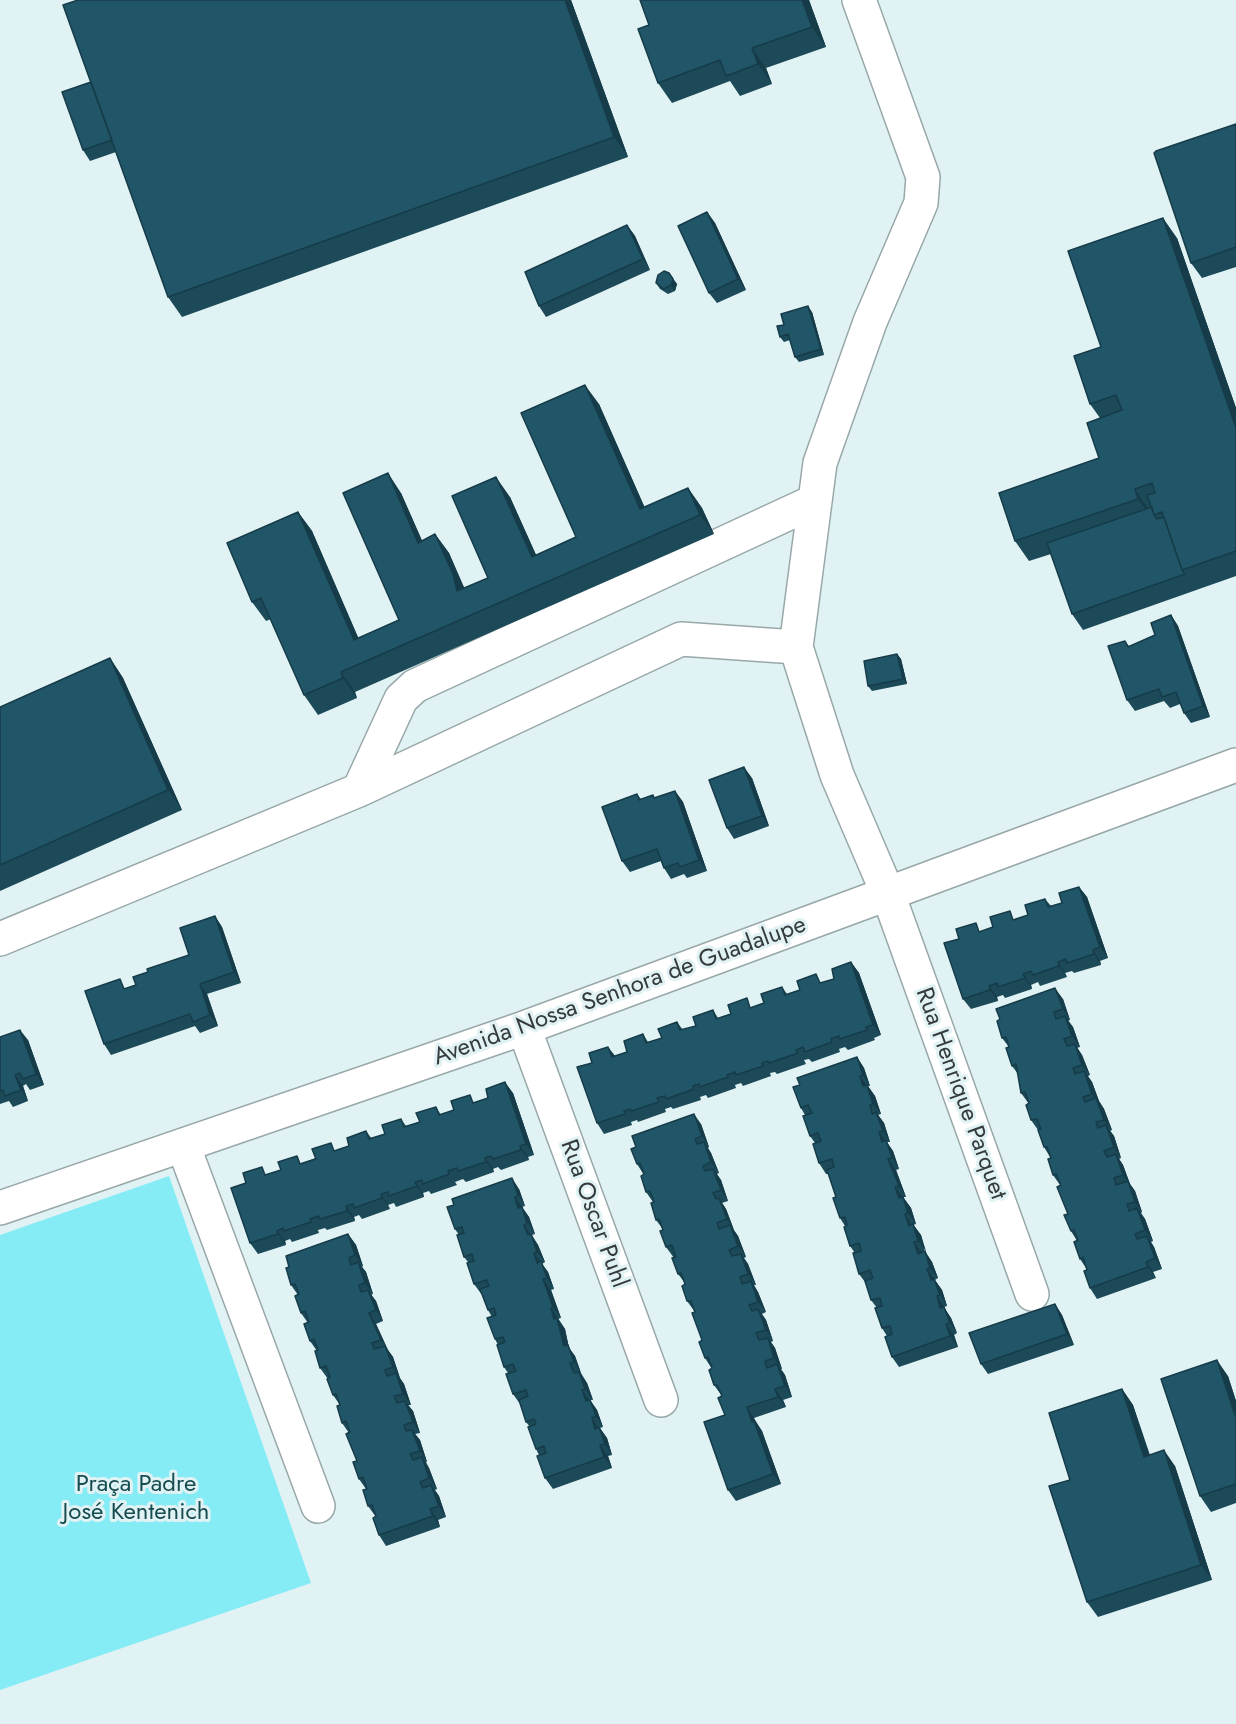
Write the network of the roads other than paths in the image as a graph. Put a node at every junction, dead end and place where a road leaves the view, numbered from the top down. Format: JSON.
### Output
{"nodes":[{"id":1,"x":859,"y":0,"type":"edge"},
{"id":2,"x":816,"y":501,"type":"junction"},
{"id":3,"x":796,"y":647,"type":"junction"},
{"id":4,"x":1236,"y":765,"type":"edge"},
{"id":5,"x":359,"y":790,"type":"junction"},
{"id":6,"x":888,"y":894,"type":"junction"},
{"id":7,"x":0,"y":939,"type":"edge"},
{"id":8,"x":524,"y":1028,"type":"junction"},
{"id":9,"x":183,"y":1145,"type":"junction"},
{"id":10,"x":0,"y":1208,"type":"edge"},
{"id":11,"x":1032,"y":1294,"type":"dead end"},
{"id":12,"x":661,"y":1400,"type":"dead end"},
{"id":13,"x":318,"y":1506,"type":"dead end"}],
"edges":[{"from":1,"to":2,"type":"street"},
{"from":2,"to":3,"type":"street"},
{"from":2,"to":5,"type":"street"},
{"from":3,"to":5,"type":"street"},
{"from":3,"to":6,"type":"street","name":"Rua Henrique Parquet"},
{"from":4,"to":6,"type":"street","name":"Avenida Nossa Senhora de Guadalupe"},
{"from":5,"to":7,"type":"street"},
{"from":6,"to":8,"type":"street","name":"Avenida Nossa Senhora de Guadalupe"},
{"from":6,"to":11,"type":"street","name":"Rua Henrique Parquet"},
{"from":8,"to":9,"type":"street","name":"Avenida Nossa Senhora de Guadalupe"},
{"from":8,"to":12,"type":"street","name":"Rua Oscar Puhl"},
{"from":9,"to":10,"type":"street","name":"Avenida Nossa Senhora de Guadalupe"},
{"from":9,"to":13,"type":"street"}]}
